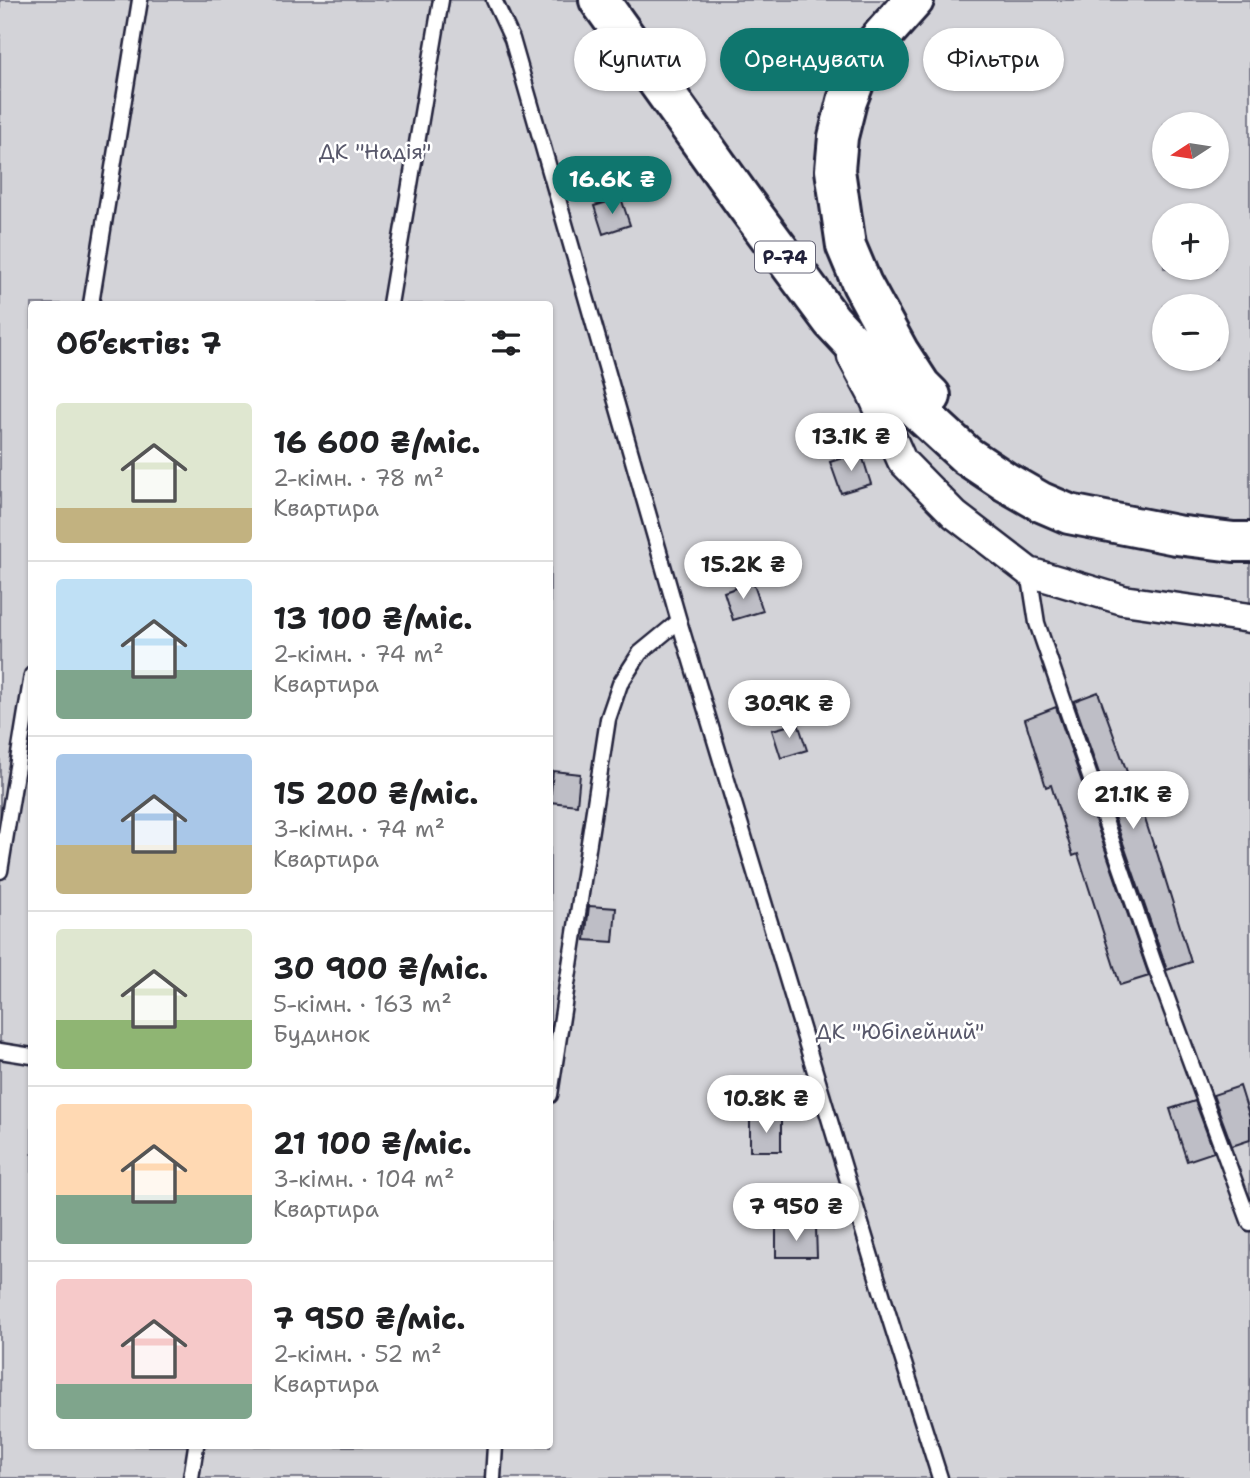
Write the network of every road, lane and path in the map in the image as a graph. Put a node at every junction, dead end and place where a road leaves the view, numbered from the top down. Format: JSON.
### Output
{"nodes":[{"id":1,"x":140,"y":0,"type":"edge"},
{"id":2,"x":441,"y":0,"type":"edge"},
{"id":3,"x":494,"y":0,"type":"edge"},
{"id":4,"x":599,"y":0,"type":"edge"},
{"id":5,"x":914,"y":0,"type":"edge"},
{"id":6,"x":91,"y":301,"type":"edge"},
{"id":7,"x":391,"y":301,"type":"edge"},
{"id":8,"x":832,"y":321,"type":"junction"},
{"id":9,"x":1006,"y":482,"type":"junction"},
{"id":10,"x":1250,"y":542,"type":"edge"},
{"id":11,"x":1029,"y":572,"type":"junction"},
{"id":12,"x":1250,"y":618,"type":"edge"},
{"id":13,"x":679,"y":621,"type":"junction"},
{"id":14,"x":28,"y":700,"type":"edge"},
{"id":15,"x":0,"y":871,"type":"edge"},
{"id":16,"x":0,"y":1051,"type":"edge"},
{"id":17,"x":28,"y":1055,"type":"edge"},
{"id":18,"x":553,"y":1076,"type":"edge"},
{"id":19,"x":1250,"y":1223,"type":"edge"},
{"id":20,"x":196,"y":1449,"type":"edge"},
{"id":21,"x":495,"y":1449,"type":"edge"},
{"id":22,"x":191,"y":1478,"type":"edge"},
{"id":23,"x":493,"y":1478,"type":"edge"},
{"id":24,"x":940,"y":1478,"type":"edge"}],
"edges":[{"from":1,"to":6,"type":"lane"},
{"from":2,"to":7,"type":"lane"},
{"from":3,"to":13,"type":"lane"},
{"from":4,"to":8,"type":"main road","number":"Р-74"},
{"from":5,"to":9,"type":"main road"},
{"from":8,"to":9,"type":"main road","number":"Р-74"},
{"from":8,"to":11,"type":"street"},
{"from":9,"to":10,"type":"main road","number":"Р-74"},
{"from":11,"to":12,"type":"street"},
{"from":11,"to":19,"type":"lane"},
{"from":13,"to":18,"type":"lane"},
{"from":13,"to":24,"type":"lane"},
{"from":14,"to":15,"type":"lane"},
{"from":16,"to":17,"type":"lane"},
{"from":20,"to":22,"type":"lane"},
{"from":21,"to":23,"type":"lane"}]}
